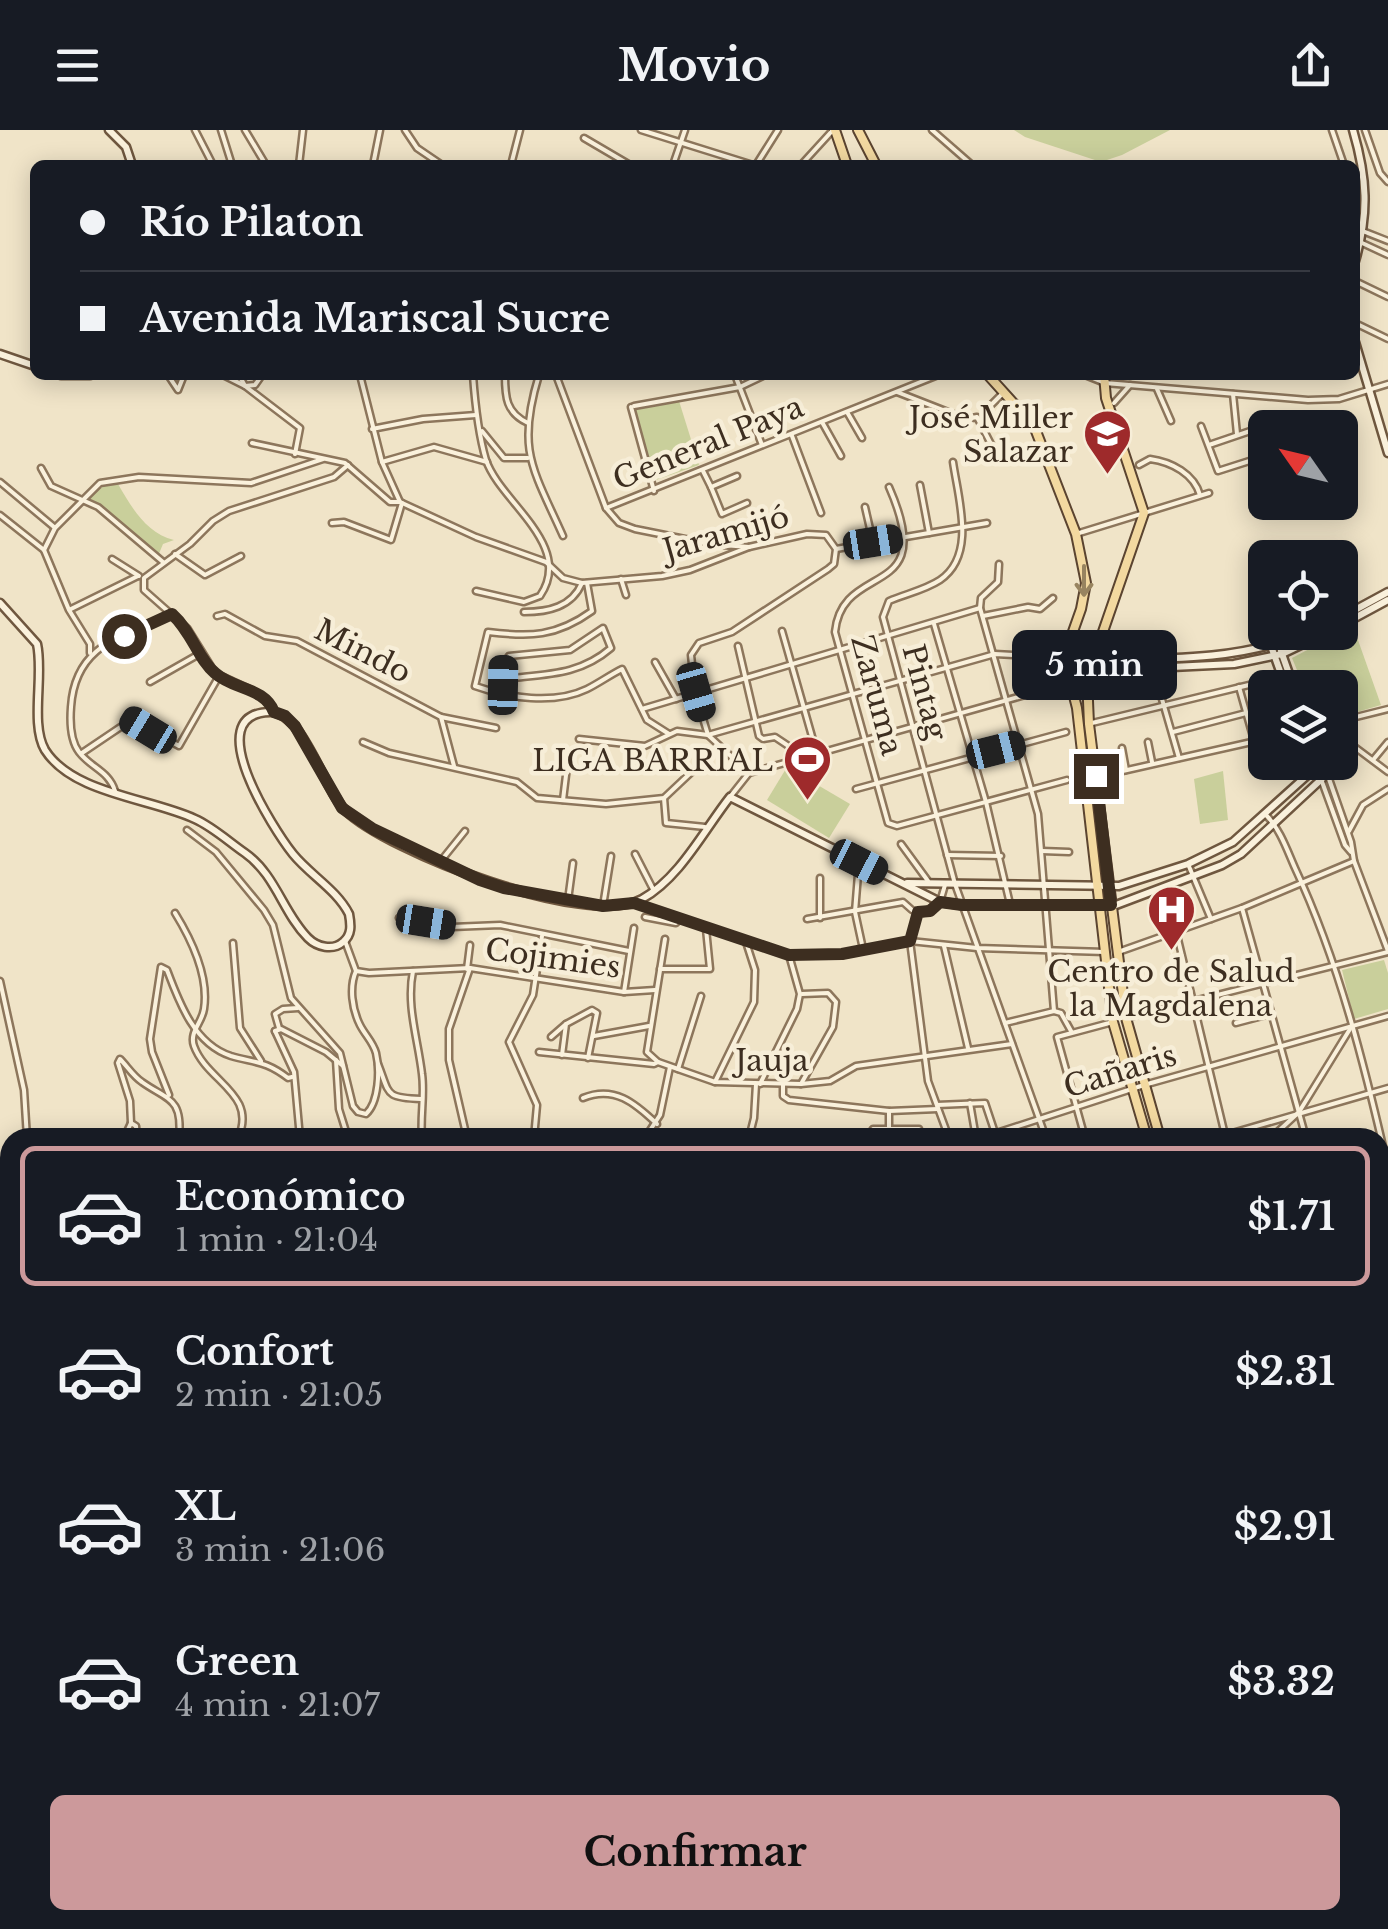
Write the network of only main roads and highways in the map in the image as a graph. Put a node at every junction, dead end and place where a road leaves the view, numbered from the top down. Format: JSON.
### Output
{"nodes":[{"id":1,"x":834,"y":130,"type":"edge"},
{"id":2,"x":858,"y":130,"type":"edge"},
{"id":3,"x":845,"y":160,"type":"edge"},
{"id":4,"x":873,"y":160,"type":"edge"},
{"id":5,"x":993,"y":380,"type":"edge"},
{"id":6,"x":1104,"y":380,"type":"edge"},
{"id":7,"x":1100,"y":636,"type":"junction"},
{"id":8,"x":1112,"y":660,"type":"road end"},
{"id":9,"x":1145,"y":1128,"type":"edge"},
{"id":10,"x":1157,"y":1128,"type":"edge"}],
"edges":[{"from":1,"to":3,"type":"main road"},
{"from":2,"to":4,"type":"main road"},
{"from":5,"to":9,"type":"main road","one_way":true},
{"from":6,"to":7,"type":"main road"},
{"from":7,"to":8,"type":"main road"},
{"from":7,"to":10,"type":"main road"}]}
